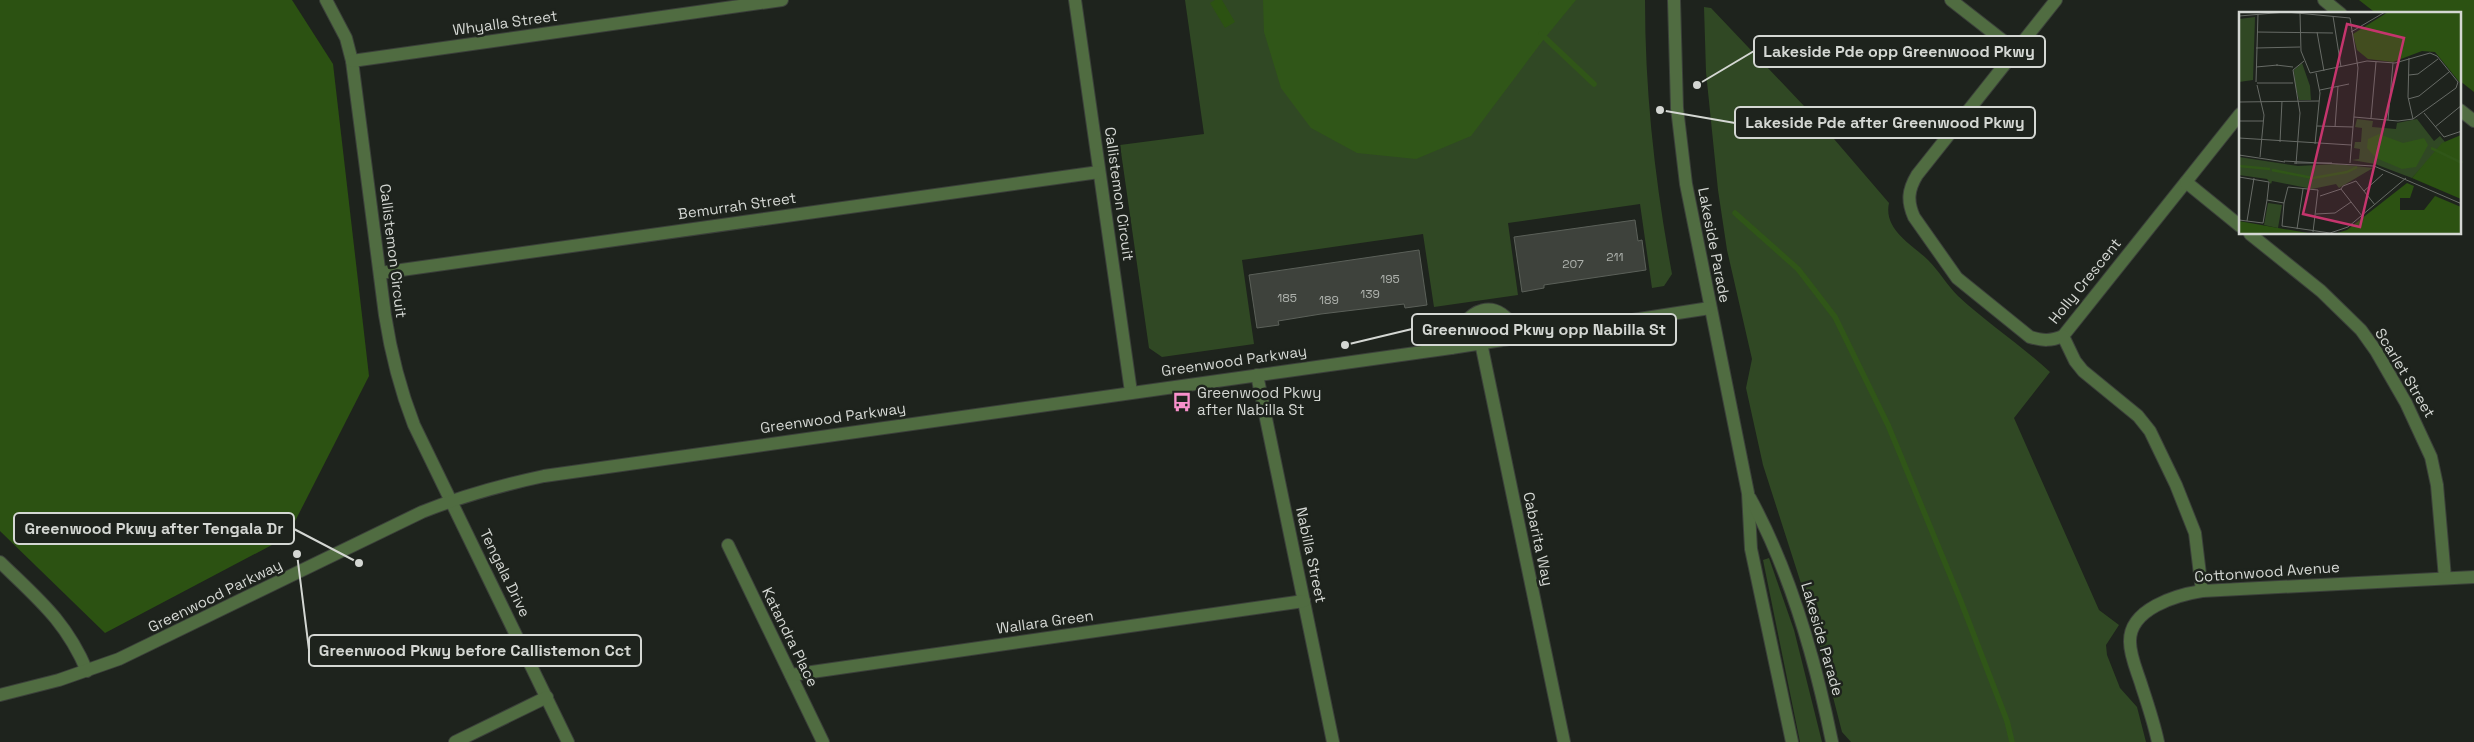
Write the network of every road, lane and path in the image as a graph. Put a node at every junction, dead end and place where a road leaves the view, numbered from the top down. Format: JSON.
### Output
{"nodes":[{"id":1,"x":326,"y":0,"type":"edge"},
{"id":2,"x":782,"y":0,"type":"edge"},
{"id":3,"x":1075,"y":0,"type":"edge"},
{"id":4,"x":1674,"y":0,"type":"edge"},
{"id":5,"x":1951,"y":0,"type":"edge"},
{"id":6,"x":2056,"y":0,"type":"edge"},
{"id":7,"x":2326,"y":2,"type":"edge"},
{"id":8,"x":2338,"y":12,"type":"edge"},
{"id":9,"x":2015,"y":50,"type":"junction"},
{"id":10,"x":352,"y":61,"type":"junction"},
{"id":11,"x":2462,"y":112,"type":"edge"},
{"id":12,"x":2239,"y":115,"type":"edge"},
{"id":13,"x":2474,"y":121,"type":"edge"},
{"id":14,"x":1099,"y":172,"type":"junction"},
{"id":15,"x":2186,"y":182,"type":"junction"},
{"id":16,"x":2239,"y":225,"type":"edge"},
{"id":17,"x":2251,"y":235,"type":"edge"},
{"id":18,"x":380,"y":273,"type":"junction"},
{"id":19,"x":1710,"y":308,"type":"junction"},
{"id":20,"x":2063,"y":336,"type":"junction"},
{"id":21,"x":1520,"y":337,"type":"junction"},
{"id":22,"x":1481,"y":343,"type":"junction"},
{"id":23,"x":1451,"y":348,"type":"junction"},
{"id":24,"x":1257,"y":374,"type":"junction"},
{"id":25,"x":1131,"y":392,"type":"junction"},
{"id":26,"x":1748,"y":493,"type":"junction"},
{"id":27,"x":451,"y":500,"type":"junction"},
{"id":28,"x":728,"y":545,"type":"dead end"},
{"id":29,"x":0,"y":562,"type":"edge"},
{"id":30,"x":2474,"y":577,"type":"edge"},
{"id":31,"x":2444,"y":578,"type":"junction"},
{"id":32,"x":2202,"y":591,"type":"junction"},
{"id":33,"x":1304,"y":601,"type":"junction"},
{"id":34,"x":87,"y":671,"type":"junction"},
{"id":35,"x":791,"y":675,"type":"junction"},
{"id":36,"x":0,"y":695,"type":"edge"},
{"id":37,"x":547,"y":698,"type":"junction"},
{"id":38,"x":455,"y":742,"type":"edge"},
{"id":39,"x":568,"y":742,"type":"edge"},
{"id":40,"x":823,"y":742,"type":"edge"},
{"id":41,"x":1333,"y":742,"type":"edge"},
{"id":42,"x":1564,"y":742,"type":"edge"},
{"id":43,"x":1792,"y":742,"type":"edge"},
{"id":44,"x":1832,"y":742,"type":"edge"},
{"id":45,"x":2158,"y":742,"type":"edge"}],
"edges":[{"from":1,"to":10,"type":"street","name":"Callistemon Circuit"},
{"from":2,"to":10,"type":"street","name":"Whyalla Street"},
{"from":3,"to":14,"type":"street","name":"Callistemon Circuit"},
{"from":4,"to":19,"type":"street","name":"Lakeside Parade"},
{"from":5,"to":9,"type":"street"},
{"from":6,"to":9,"type":"street","name":"Holly Crescent"},
{"from":7,"to":8,"type":"street"},
{"from":9,"to":20,"type":"street","name":"Holly Crescent"},
{"from":10,"to":18,"type":"street","name":"Callistemon Circuit"},
{"from":11,"to":13,"type":"street"},
{"from":12,"to":15,"type":"street","name":"Holly Crescent"},
{"from":14,"to":18,"type":"street","name":"Bemurrah Street"},
{"from":14,"to":25,"type":"street","name":"Callistemon Circuit"},
{"from":15,"to":16,"type":"street"},
{"from":15,"to":20,"type":"street","name":"Holly Crescent"},
{"from":17,"to":31,"type":"street","name":"Scarlet Street"},
{"from":18,"to":27,"type":"street","name":"Callistemon Circuit"},
{"from":19,"to":21,"type":"street","name":"Greenwood Parkway"},
{"from":19,"to":26,"type":"street","name":"Lakeside Parade"},
{"from":20,"to":32,"type":"street"},
{"from":21,"to":22,"type":"street","name":"Greenwood Parkway"},
{"from":21,"to":23,"type":"street"},
{"from":22,"to":23,"type":"street","name":"Greenwood Parkway"},
{"from":22,"to":42,"type":"street","name":"Cabarita Way"},
{"from":23,"to":24,"type":"street","name":"Greenwood Parkway"},
{"from":24,"to":25,"type":"street","name":"Greenwood Parkway"},
{"from":24,"to":33,"type":"street","name":"Nabilla Street"},
{"from":25,"to":27,"type":"street","name":"Greenwood Parkway"},
{"from":26,"to":43,"type":"street","name":"Lakeside Parade"},
{"from":26,"to":44,"type":"street","name":"Lakeside Parade"},
{"from":27,"to":34,"type":"street","name":"Greenwood Parkway"},
{"from":27,"to":37,"type":"street","name":"Tengala Drive"},
{"from":28,"to":35,"type":"street","name":"Katandra Place"},
{"from":29,"to":34,"type":"street"},
{"from":30,"to":31,"type":"street","name":"Cottonwood Avenue"},
{"from":31,"to":32,"type":"street","name":"Cottonwood Avenue"},
{"from":32,"to":45,"type":"street","name":"Cottonwood Avenue"},
{"from":33,"to":35,"type":"street","name":"Wallara Green"},
{"from":33,"to":41,"type":"street","name":"Nabilla Street"},
{"from":34,"to":36,"type":"street","name":"Greenwood Parkway"},
{"from":35,"to":40,"type":"street","name":"Katandra Place"},
{"from":37,"to":38,"type":"street"},
{"from":37,"to":39,"type":"street","name":"Tengala Drive"}]}
